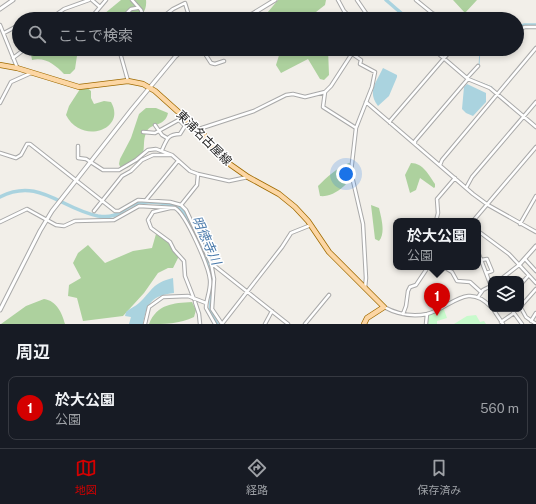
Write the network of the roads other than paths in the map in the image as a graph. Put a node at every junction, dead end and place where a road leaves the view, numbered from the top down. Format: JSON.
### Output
{"nodes":[{"id":1,"x":13,"y":0,"type":"edge"},
{"id":2,"x":89,"y":0,"type":"edge"},
{"id":3,"x":92,"y":0,"type":"edge"},
{"id":4,"x":106,"y":0,"type":"edge"},
{"id":5,"x":132,"y":0,"type":"edge"},
{"id":6,"x":275,"y":0,"type":"edge"},
{"id":7,"x":338,"y":0,"type":"edge"},
{"id":8,"x":358,"y":0,"type":"edge"},
{"id":9,"x":416,"y":0,"type":"edge"},
{"id":10,"x":100,"y":7,"type":"junction"},
{"id":11,"x":138,"y":8,"type":"junction"},
{"id":12,"x":0,"y":9,"type":"edge"},
{"id":13,"x":60,"y":12,"type":"edge"},
{"id":14,"x":96,"y":12,"type":"edge"},
{"id":15,"x":128,"y":12,"type":"edge"},
{"id":16,"x":142,"y":12,"type":"edge"},
{"id":17,"x":169,"y":12,"type":"edge"},
{"id":18,"x":187,"y":12,"type":"edge"},
{"id":19,"x":255,"y":12,"type":"edge"},
{"id":20,"x":345,"y":12,"type":"edge"},
{"id":21,"x":366,"y":12,"type":"edge"},
{"id":22,"x":431,"y":12,"type":"edge"},
{"id":23,"x":0,"y":26,"type":"edge"},
{"id":24,"x":536,"y":27,"type":"edge"},
{"id":25,"x":524,"y":28,"type":"edge"},
{"id":26,"x":12,"y":29,"type":"edge"},
{"id":27,"x":4,"y":33,"type":"junction"},
{"id":28,"x":536,"y":48,"type":"edge"},
{"id":29,"x":12,"y":55,"type":"edge"},
{"id":30,"x":16,"y":56,"type":"edge"},
{"id":31,"x":121,"y":56,"type":"edge"},
{"id":32,"x":177,"y":56,"type":"edge"},
{"id":33,"x":206,"y":56,"type":"edge"},
{"id":34,"x":349,"y":56,"type":"edge"},
{"id":35,"x":355,"y":56,"type":"edge"},
{"id":36,"x":442,"y":56,"type":"edge"},
{"id":37,"x":13,"y":58,"type":"joint"},
{"id":38,"x":444,"y":58,"type":"junction"},
{"id":39,"x":224,"y":61,"type":"dead end"},
{"id":40,"x":0,"y":65,"type":"edge"},
{"id":41,"x":478,"y":66,"type":"dead end"},
{"id":42,"x":17,"y":68,"type":"junction"},
{"id":43,"x":31,"y":72,"type":"junction"},
{"id":44,"x":468,"y":79,"type":"junction"},
{"id":45,"x":128,"y":81,"type":"junction"},
{"id":46,"x":150,"y":87,"type":"junction"},
{"id":47,"x":325,"y":92,"type":"junction"},
{"id":48,"x":497,"y":94,"type":"junction"},
{"id":49,"x":1,"y":99,"type":"edge"},
{"id":50,"x":365,"y":102,"type":"junction"},
{"id":51,"x":536,"y":102,"type":"edge"},
{"id":52,"x":0,"y":103,"type":"edge"},
{"id":53,"x":524,"y":116,"type":"junction"},
{"id":54,"x":184,"y":117,"type":"junction"},
{"id":55,"x":179,"y":120,"type":"junction"},
{"id":56,"x":391,"y":123,"type":"junction"},
{"id":57,"x":155,"y":125,"type":"dead end"},
{"id":58,"x":536,"y":127,"type":"edge"},
{"id":59,"x":356,"y":128,"type":"junction"},
{"id":60,"x":198,"y":130,"type":"junction"},
{"id":61,"x":160,"y":131,"type":"junction"},
{"id":62,"x":143,"y":132,"type":"dead end"},
{"id":63,"x":167,"y":138,"type":"junction"},
{"id":64,"x":415,"y":144,"type":"junction"},
{"id":65,"x":78,"y":146,"type":"dead end"},
{"id":66,"x":536,"y":147,"type":"edge"},
{"id":67,"x":162,"y":150,"type":"junction"},
{"id":68,"x":0,"y":153,"type":"edge"},
{"id":69,"x":170,"y":154,"type":"junction"},
{"id":70,"x":178,"y":160,"type":"junction"},
{"id":71,"x":90,"y":162,"type":"junction"},
{"id":72,"x":440,"y":165,"type":"junction"},
{"id":73,"x":198,"y":174,"type":"junction"},
{"id":74,"x":248,"y":177,"type":"junction"},
{"id":75,"x":455,"y":178,"type":"junction"},
{"id":76,"x":76,"y":180,"type":"junction"},
{"id":77,"x":466,"y":188,"type":"junction"},
{"id":78,"x":536,"y":196,"type":"edge"},
{"id":79,"x":146,"y":200,"type":"junction"},
{"id":80,"x":102,"y":201,"type":"junction"},
{"id":81,"x":181,"y":205,"type":"junction"},
{"id":82,"x":488,"y":205,"type":"junction"},
{"id":83,"x":170,"y":207,"type":"junction"},
{"id":84,"x":94,"y":212,"type":"dead end"},
{"id":85,"x":437,"y":218,"type":"edge"},
{"id":86,"x":476,"y":218,"type":"edge"},
{"id":87,"x":46,"y":219,"type":"junction"},
{"id":88,"x":0,"y":222,"type":"edge"},
{"id":89,"x":520,"y":224,"type":"junction"},
{"id":90,"x":311,"y":225,"type":"junction"},
{"id":91,"x":536,"y":232,"type":"edge"},
{"id":92,"x":481,"y":234,"type":"edge"},
{"id":93,"x":536,"y":246,"type":"edge"},
{"id":94,"x":525,"y":259,"type":"junction"},
{"id":95,"x":481,"y":260,"type":"joint"},
{"id":96,"x":211,"y":263,"type":"junction"},
{"id":97,"x":519,"y":265,"type":"junction"},
{"id":98,"x":535,"y":269,"type":"edge"},
{"id":99,"x":426,"y":270,"type":"edge"},
{"id":100,"x":449,"y":270,"type":"edge"},
{"id":101,"x":486,"y":273,"type":"junction"},
{"id":102,"x":506,"y":276,"type":"edge"},
{"id":103,"x":528,"y":276,"type":"junction"},
{"id":104,"x":488,"y":278,"type":"edge"},
{"id":105,"x":524,"y":281,"type":"edge"},
{"id":106,"x":536,"y":283,"type":"edge"},
{"id":107,"x":488,"y":288,"type":"edge"},
{"id":108,"x":536,"y":288,"type":"edge"},
{"id":109,"x":364,"y":289,"type":"junction"},
{"id":110,"x":247,"y":292,"type":"junction"},
{"id":111,"x":481,"y":292,"type":"junction"},
{"id":112,"x":329,"y":295,"type":"dead end"},
{"id":113,"x":478,"y":297,"type":"junction"},
{"id":114,"x":195,"y":300,"type":"junction"},
{"id":115,"x":206,"y":303,"type":"junction"},
{"id":116,"x":524,"y":303,"type":"edge"},
{"id":117,"x":212,"y":304,"type":"junction"},
{"id":118,"x":488,"y":305,"type":"edge"},
{"id":119,"x":384,"y":307,"type":"junction"},
{"id":120,"x":0,"y":310,"type":"edge"},
{"id":121,"x":272,"y":311,"type":"junction"},
{"id":122,"x":495,"y":312,"type":"edge"},
{"id":123,"x":524,"y":312,"type":"edge"},
{"id":124,"x":514,"y":313,"type":"joint"},
{"id":125,"x":536,"y":313,"type":"edge"},
{"id":126,"x":403,"y":314,"type":"junction"},
{"id":127,"x":427,"y":314,"type":"junction"},
{"id":128,"x":531,"y":321,"type":"junction"},
{"id":129,"x":502,"y":323,"type":"edge"},
{"id":130,"x":145,"y":324,"type":"edge"},
{"id":131,"x":200,"y":324,"type":"edge"},
{"id":132,"x":215,"y":324,"type":"edge"},
{"id":133,"x":222,"y":324,"type":"edge"},
{"id":134,"x":265,"y":324,"type":"edge"},
{"id":135,"x":288,"y":324,"type":"edge"},
{"id":136,"x":305,"y":324,"type":"edge"},
{"id":137,"x":364,"y":324,"type":"edge"},
{"id":138,"x":426,"y":324,"type":"edge"},
{"id":139,"x":522,"y":324,"type":"edge"},
{"id":140,"x":536,"y":324,"type":"edge"}],
"edges":[{"from":1,"to":12,"type":"street"},
{"from":2,"to":13,"type":"street"},
{"from":3,"to":10,"type":"street"},
{"from":4,"to":10,"type":"street"},
{"from":5,"to":11,"type":"street"},
{"from":6,"to":19,"type":"street"},
{"from":7,"to":20,"type":"street"},
{"from":8,"to":21,"type":"street"},
{"from":9,"to":22,"type":"street"},
{"from":10,"to":14,"type":"street"},
{"from":11,"to":15,"type":"street"},
{"from":11,"to":16,"type":"street"},
{"from":17,"to":18,"type":"street"},
{"from":23,"to":27,"type":"street"},
{"from":24,"to":25,"type":"street"},
{"from":26,"to":27,"type":"street"},
{"from":27,"to":29,"type":"street"},
{"from":28,"to":48,"type":"street"},
{"from":30,"to":37,"type":"street"},
{"from":31,"to":45,"type":"street"},
{"from":32,"to":46,"type":"street"},
{"from":33,"to":39,"type":"street"},
{"from":34,"to":47,"type":"street"},
{"from":35,"to":50,"type":"street"},
{"from":36,"to":38,"type":"street"},
{"from":37,"to":42,"type":"street"},
{"from":38,"to":44,"type":"street"},
{"from":38,"to":56,"type":"street"},
{"from":40,"to":42,"type":"main road","name":"東浦名古屋線"},
{"from":41,"to":44,"type":"street"},
{"from":42,"to":43,"type":"main road","name":"東浦名古屋線"},
{"from":43,"to":45,"type":"main road","name":"東浦名古屋線"},
{"from":43,"to":49,"type":"street"},
{"from":44,"to":48,"type":"street"},
{"from":44,"to":64,"type":"street"},
{"from":45,"to":46,"type":"main road","name":"東浦名古屋線"},
{"from":46,"to":54,"type":"main road","name":"東浦名古屋線"},
{"from":46,"to":71,"type":"street"},
{"from":47,"to":59,"type":"street"},
{"from":47,"to":60,"type":"street"},
{"from":48,"to":53,"type":"street"},
{"from":48,"to":72,"type":"street"},
{"from":49,"to":52,"type":"street"},
{"from":50,"to":56,"type":"street"},
{"from":50,"to":59,"type":"street"},
{"from":51,"to":53,"type":"street"},
{"from":53,"to":58,"type":"street"},
{"from":53,"to":77,"type":"street"},
{"from":54,"to":55,"type":"street"},
{"from":54,"to":60,"type":"main road","name":"東浦名古屋線"},
{"from":55,"to":61,"type":"street"},
{"from":55,"to":63,"type":"street"},
{"from":56,"to":64,"type":"street"},
{"from":57,"to":61,"type":"street"},
{"from":59,"to":109,"type":"street"},
{"from":60,"to":74,"type":"main road","name":"東浦名古屋線"},
{"from":61,"to":62,"type":"street"},
{"from":61,"to":63,"type":"street"},
{"from":63,"to":67,"type":"street"},
{"from":64,"to":72,"type":"street"},
{"from":65,"to":71,"type":"street"},
{"from":66,"to":82,"type":"street"},
{"from":67,"to":69,"type":"street"},
{"from":67,"to":71,"type":"street"},
{"from":68,"to":76,"type":"street"},
{"from":69,"to":70,"type":"street"},
{"from":69,"to":80,"type":"street"},
{"from":70,"to":73,"type":"street"},
{"from":70,"to":79,"type":"street"},
{"from":71,"to":76,"type":"street"},
{"from":72,"to":75,"type":"street"},
{"from":73,"to":74,"type":"street"},
{"from":73,"to":81,"type":"street"},
{"from":74,"to":90,"type":"main road","name":"東浦名古屋線"},
{"from":75,"to":77,"type":"street"},
{"from":75,"to":85,"type":"street"},
{"from":76,"to":80,"type":"street"},
{"from":76,"to":87,"type":"street"},
{"from":77,"to":82,"type":"street"},
{"from":78,"to":89,"type":"street"},
{"from":79,"to":80,"type":"street"},
{"from":79,"to":81,"type":"street"},
{"from":80,"to":84,"type":"street"},
{"from":81,"to":96,"type":"street"},
{"from":82,"to":86,"type":"street"},
{"from":82,"to":89,"type":"street"},
{"from":83,"to":87,"type":"street"},
{"from":83,"to":114,"type":"street"},
{"from":83,"to":115,"type":"street"},
{"from":87,"to":88,"type":"street"},
{"from":87,"to":120,"type":"street"},
{"from":89,"to":91,"type":"street"},
{"from":90,"to":109,"type":"main road","name":"東浦名古屋線"},
{"from":90,"to":110,"type":"street"},
{"from":92,"to":97,"type":"street"},
{"from":93,"to":94,"type":"street"},
{"from":94,"to":97,"type":"street"},
{"from":94,"to":98,"type":"street"},
{"from":95,"to":101,"type":"street"},
{"from":95,"to":101,"type":"street"},
{"from":96,"to":110,"type":"street"},
{"from":96,"to":117,"type":"street"},
{"from":97,"to":102,"type":"street"},
{"from":97,"to":103,"type":"street"},
{"from":99,"to":126,"type":"street"},
{"from":100,"to":111,"type":"street"},
{"from":101,"to":104,"type":"street"},
{"from":103,"to":105,"type":"street"},
{"from":103,"to":106,"type":"street"},
{"from":107,"to":111,"type":"street"},
{"from":108,"to":116,"type":"street"},
{"from":109,"to":119,"type":"main road","name":"東浦名古屋線"},
{"from":110,"to":121,"type":"street"},
{"from":110,"to":133,"type":"street"},
{"from":111,"to":113,"type":"street"},
{"from":112,"to":136,"type":"street"},
{"from":113,"to":118,"type":"street"},
{"from":113,"to":127,"type":"street"},
{"from":114,"to":115,"type":"street"},
{"from":114,"to":130,"type":"street"},
{"from":114,"to":131,"type":"street"},
{"from":115,"to":117,"type":"street"},
{"from":115,"to":132,"type":"street"},
{"from":117,"to":133,"type":"street"},
{"from":119,"to":126,"type":"street"},
{"from":119,"to":137,"type":"main road"},
{"from":121,"to":134,"type":"street"},
{"from":121,"to":135,"type":"street"},
{"from":122,"to":129,"type":"street"},
{"from":123,"to":128,"type":"street"},
{"from":124,"to":129,"type":"street"},
{"from":124,"to":139,"type":"street"},
{"from":125,"to":128,"type":"street"},
{"from":126,"to":127,"type":"street"},
{"from":127,"to":138,"type":"street"},
{"from":128,"to":140,"type":"street"}]}
